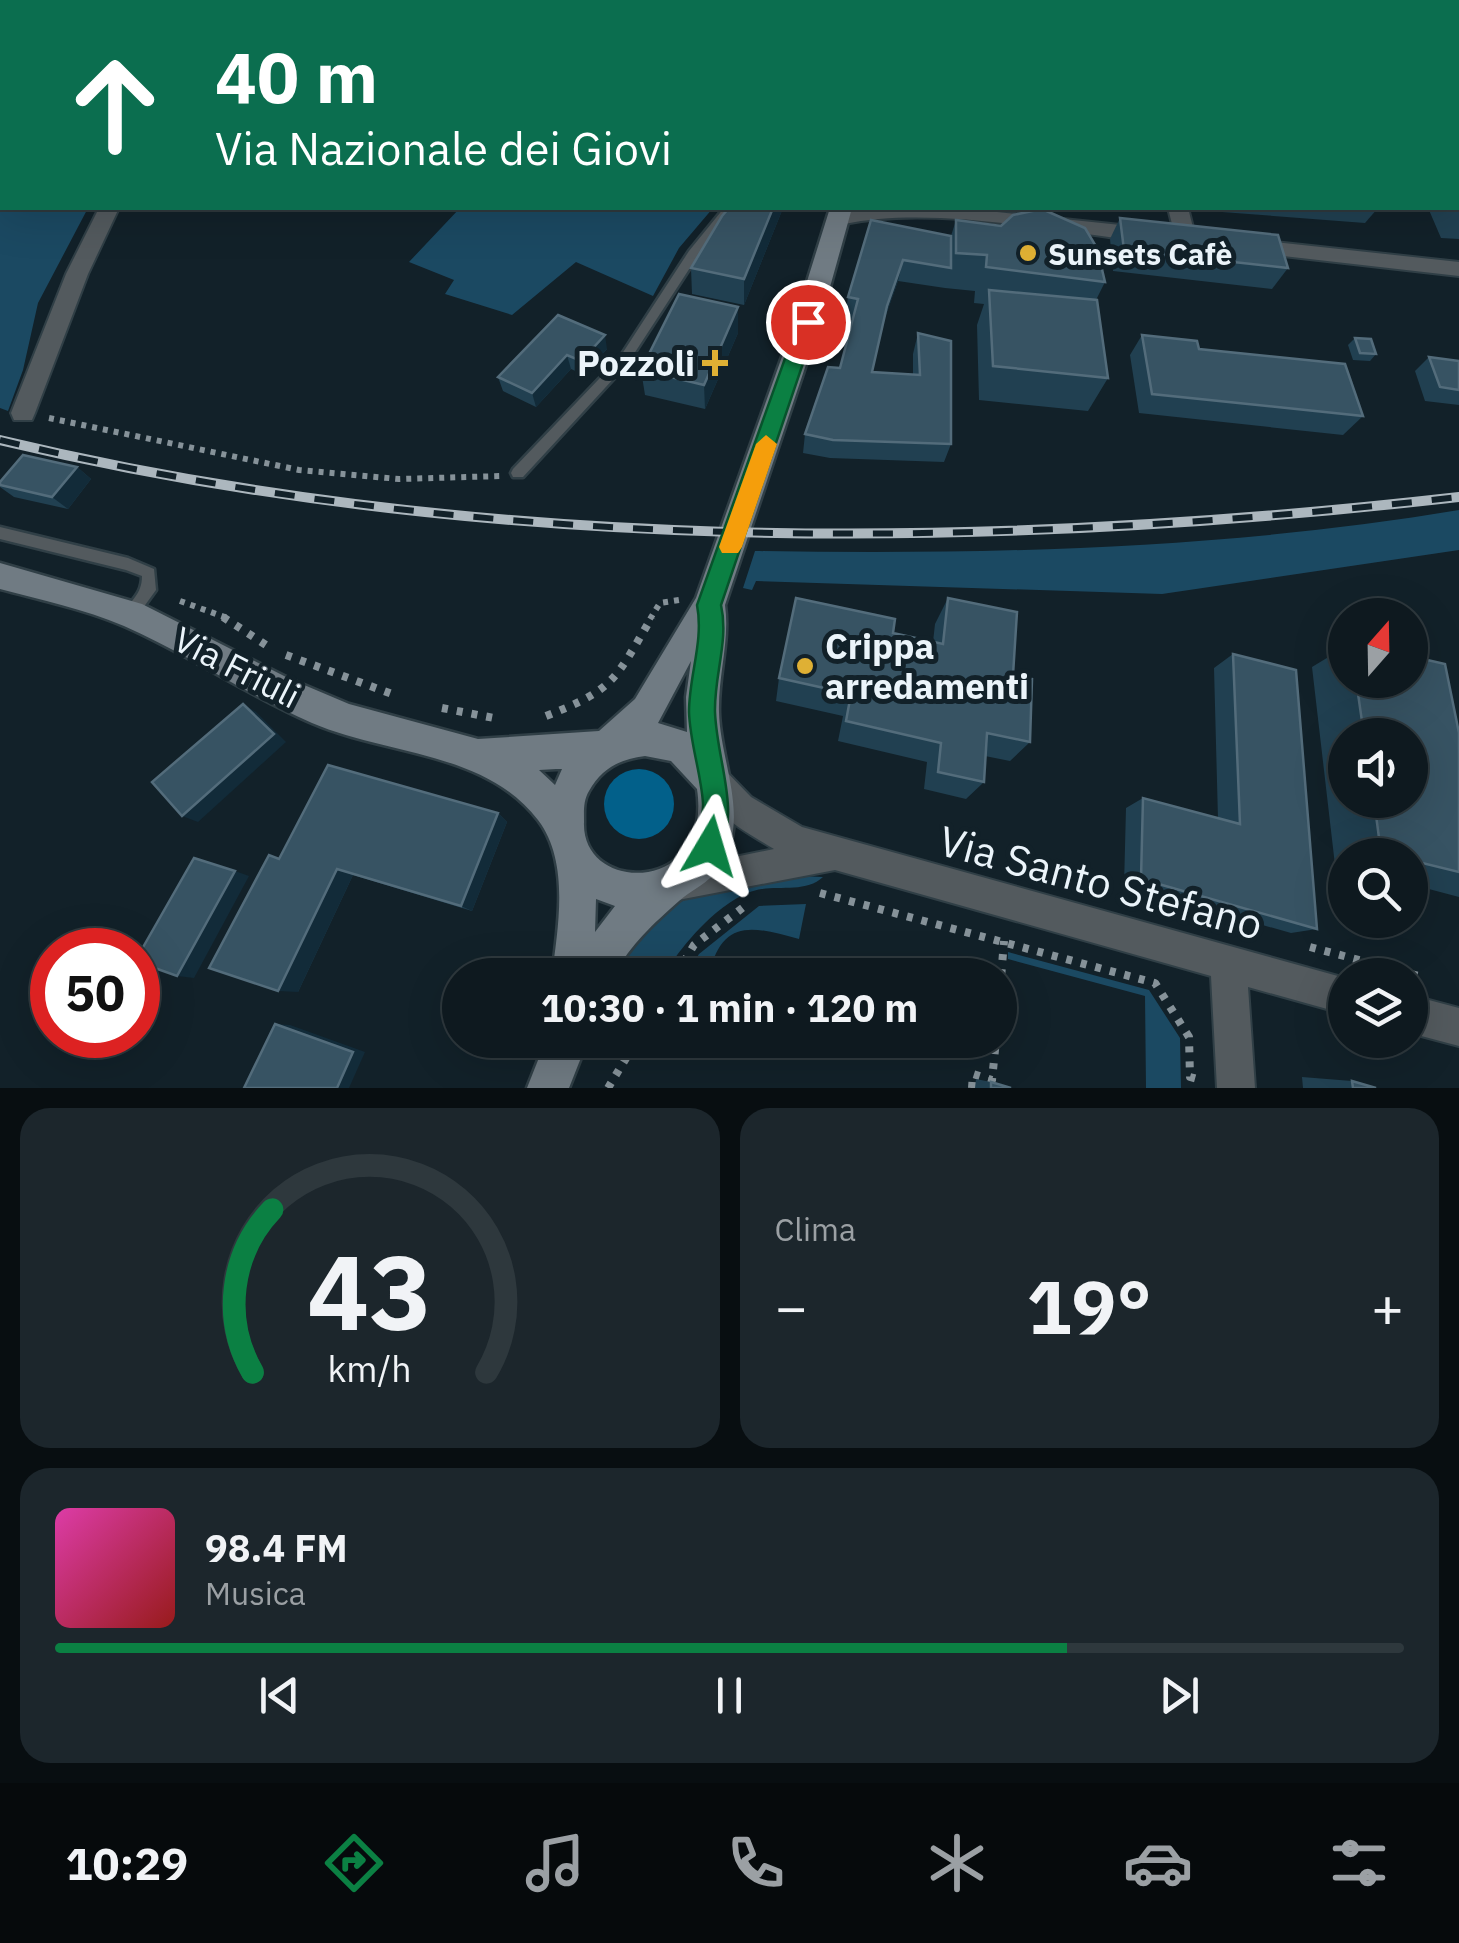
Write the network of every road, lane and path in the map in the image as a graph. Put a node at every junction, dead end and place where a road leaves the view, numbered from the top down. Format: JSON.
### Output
{"nodes":[{"id":1,"x":107,"y":210,"type":"edge"},
{"id":2,"x":726,"y":210,"type":"edge"},
{"id":3,"x":878,"y":210,"type":"edge"},
{"id":4,"x":920,"y":210,"type":"edge"},
{"id":5,"x":1178,"y":210,"type":"edge"},
{"id":6,"x":844,"y":211,"type":"edge"},
{"id":7,"x":1184,"y":239,"type":"junction"},
{"id":8,"x":1459,"y":269,"type":"edge"},
{"id":9,"x":23,"y":413,"type":"joint"},
{"id":10,"x":518,"y":473,"type":"joint"},
{"id":11,"x":0,"y":534,"type":"edge"},
{"id":12,"x":0,"y":576,"type":"edge"},
{"id":13,"x":140,"y":602,"type":"junction"},
{"id":14,"x":695,"y":603,"type":"junction"},
{"id":15,"x":398,"y":696,"type":"dead end"},
{"id":16,"x":427,"y":705,"type":"dead end"},
{"id":17,"x":531,"y":717,"type":"dead end"},
{"id":18,"x":517,"y":718,"type":"dead end"},
{"id":19,"x":606,"y":748,"type":"junction"},
{"id":20,"x":475,"y":754,"type":"junction"},
{"id":21,"x":710,"y":777,"type":"junction"},
{"id":22,"x":568,"y":846,"type":"junction"},
{"id":23,"x":834,"y":855,"type":"junction"},
{"id":24,"x":678,"y":882,"type":"junction"},
{"id":25,"x":810,"y":894,"type":"dead end"},
{"id":26,"x":756,"y":897,"type":"dead end"},
{"id":27,"x":1004,"y":941,"type":"junction"},
{"id":28,"x":1305,"y":945,"type":"edge"},
{"id":29,"x":573,"y":958,"type":"edge"},
{"id":30,"x":601,"y":958,"type":"edge"},
{"id":31,"x":687,"y":958,"type":"edge"},
{"id":32,"x":1003,"y":958,"type":"edge"},
{"id":33,"x":1228,"y":964,"type":"junction"},
{"id":34,"x":1440,"y":982,"type":"dead end"},
{"id":35,"x":1328,"y":991,"type":"edge"},
{"id":36,"x":1428,"y":1019,"type":"edge"},
{"id":37,"x":1459,"y":1028,"type":"edge"},
{"id":38,"x":626,"y":1058,"type":"edge"},
{"id":39,"x":994,"y":1058,"type":"edge"},
{"id":40,"x":1222,"y":1085,"type":"edge"},
{"id":41,"x":608,"y":1088,"type":"edge"},
{"id":42,"x":972,"y":1088,"type":"edge"}],
"edges":[{"from":1,"to":9,"type":"street"},
{"from":2,"to":10,"type":"lane"},
{"from":3,"to":6,"type":"street"},
{"from":4,"to":7,"type":"street"},
{"from":5,"to":7,"type":"street"},
{"from":6,"to":14,"type":"main road"},
{"from":7,"to":8,"type":"street"},
{"from":9,"to":10,"type":"path"},
{"from":11,"to":13,"type":"lane"},
{"from":12,"to":13,"type":"main road","name":"Via Friuli"},
{"from":13,"to":15,"type":"path"},
{"from":13,"to":20,"type":"main road","name":"Via Friuli"},
{"from":14,"to":17,"type":"path"},
{"from":14,"to":19,"type":"main road"},
{"from":14,"to":21,"type":"main road"},
{"from":16,"to":18,"type":"path"},
{"from":19,"to":20,"type":"main road","name":"Via Friuli"},
{"from":19,"to":21,"type":"main road"},
{"from":19,"to":22,"type":"main road"},
{"from":20,"to":22,"type":"main road","name":"Via Friuli"},
{"from":21,"to":23,"type":"street","name":"Via Santo Stefano"},
{"from":21,"to":24,"type":"main road"},
{"from":22,"to":24,"type":"main road"},
{"from":22,"to":29,"type":"main road"},
{"from":23,"to":24,"type":"street","name":"Via Santo Stefano"},
{"from":23,"to":33,"type":"street","name":"Via Santo Stefano"},
{"from":24,"to":30,"type":"main road"},
{"from":25,"to":27,"type":"path"},
{"from":26,"to":31,"type":"path"},
{"from":27,"to":32,"type":"path"},
{"from":27,"to":40,"type":"path"},
{"from":28,"to":34,"type":"path"},
{"from":33,"to":35,"type":"street","name":"Via Santo Stefano"},
{"from":33,"to":40,"type":"street"},
{"from":36,"to":37,"type":"street"},
{"from":38,"to":41,"type":"path"},
{"from":39,"to":42,"type":"path"}]}
